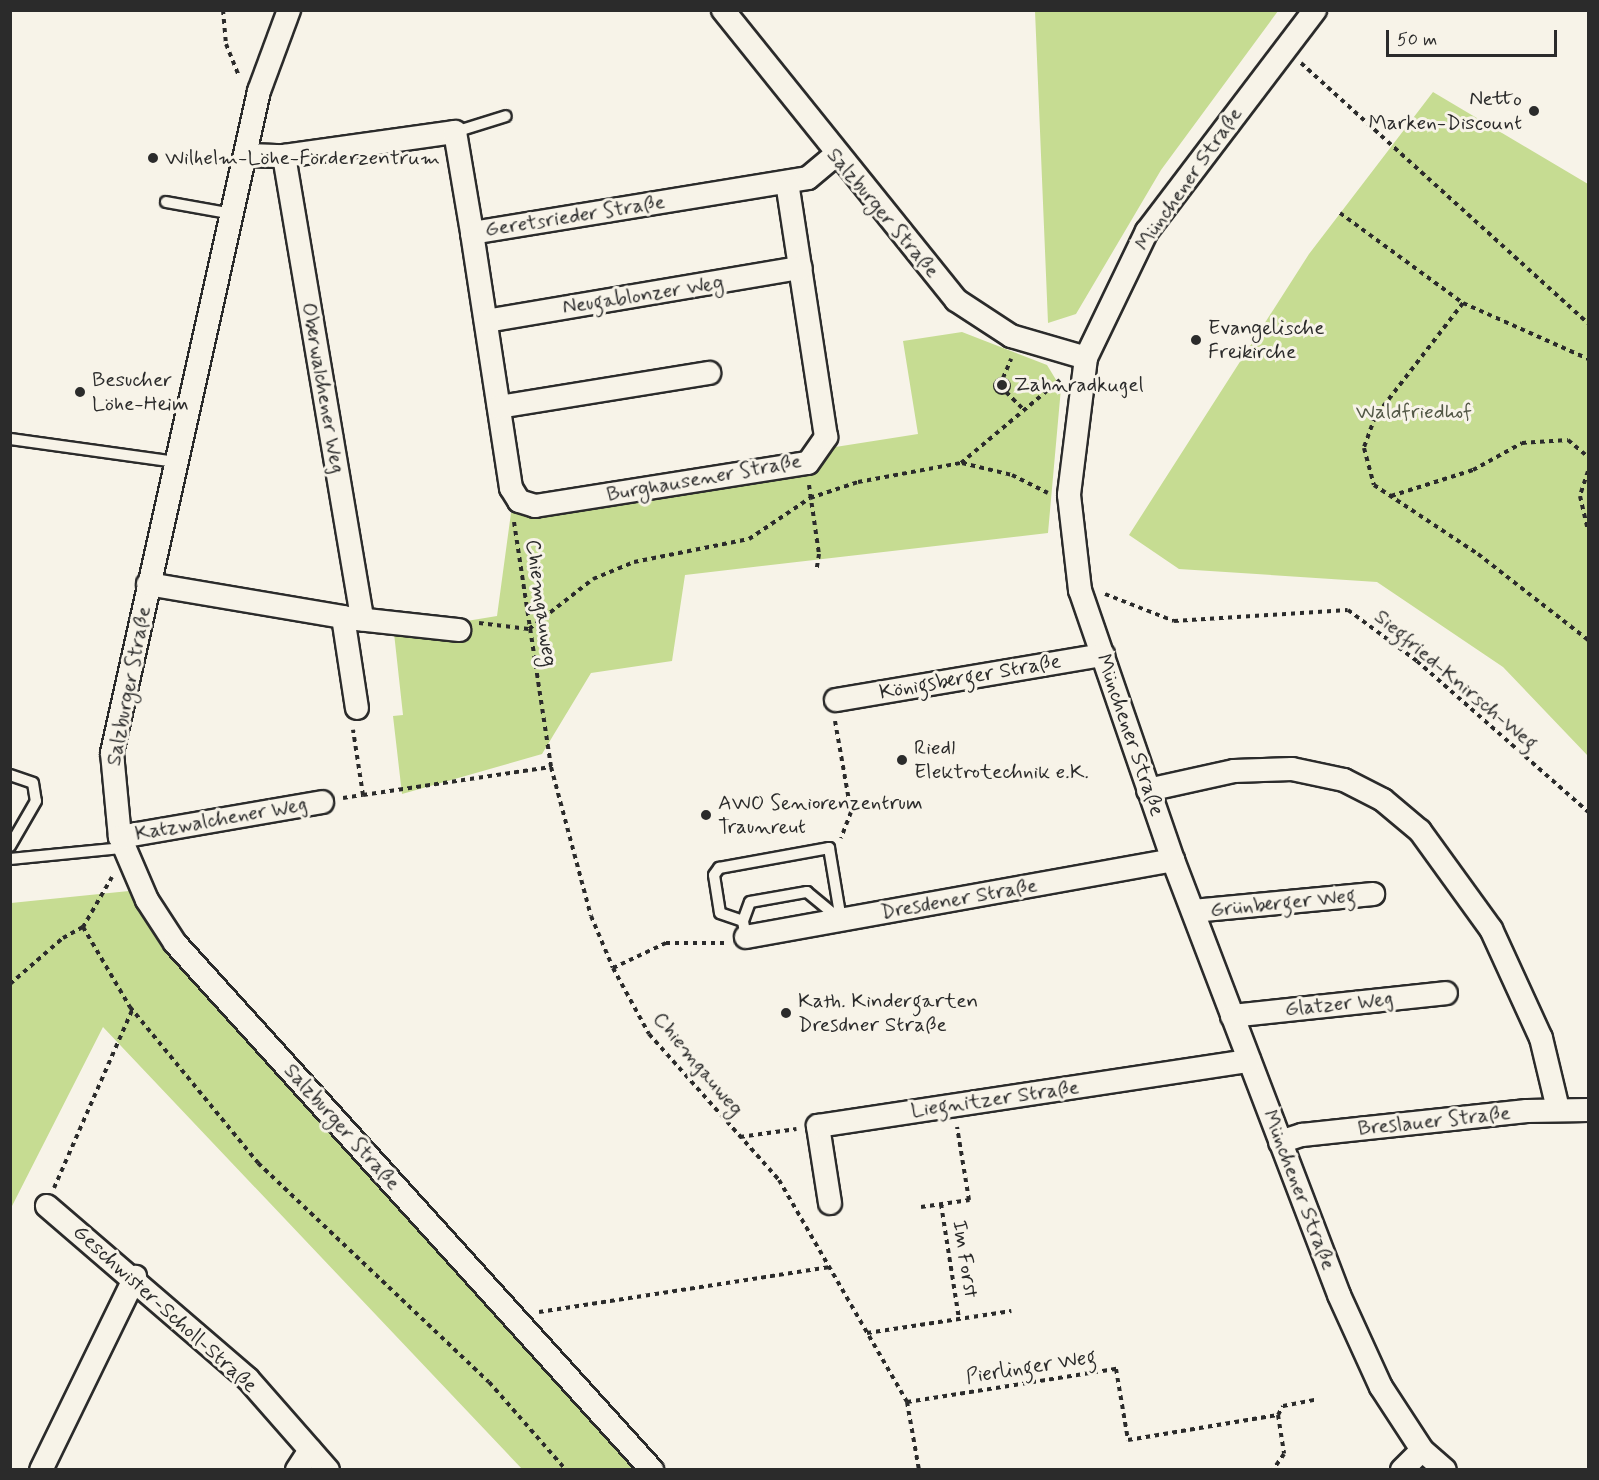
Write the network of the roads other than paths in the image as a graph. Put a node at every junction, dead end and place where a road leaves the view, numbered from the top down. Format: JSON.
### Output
{"nodes":[{"id":1,"x":289,"y":10,"type":"edge"},
{"id":2,"x":1315,"y":10,"type":"edge"},
{"id":3,"x":728,"y":12,"type":"edge"},
{"id":4,"x":506,"y":116,"type":"dead end"},
{"id":5,"x":455,"y":132,"type":"junction"},
{"id":6,"x":247,"y":155,"type":"junction"},
{"id":7,"x":835,"y":155,"type":"junction"},
{"id":8,"x":284,"y":156,"type":"junction"},
{"id":9,"x":788,"y":182,"type":"junction"},
{"id":10,"x":166,"y":202,"type":"dead end"},
{"id":11,"x":233,"y":214,"type":"junction"},
{"id":12,"x":472,"y":233,"type":"junction"},
{"id":13,"x":801,"y":268,"type":"junction"},
{"id":14,"x":486,"y":321,"type":"junction"},
{"id":15,"x":1086,"y":358,"type":"junction"},
{"id":16,"x":709,"y":373,"type":"dead end"},
{"id":17,"x":499,"y":407,"type":"junction"},
{"id":18,"x":10,"y":439,"type":"edge"},
{"id":19,"x":176,"y":462,"type":"junction"},
{"id":20,"x":148,"y":584,"type":"junction"},
{"id":21,"x":353,"y":618,"type":"junction"},
{"id":22,"x":459,"y":630,"type":"road end"},
{"id":23,"x":1103,"y":654,"type":"junction"},
{"id":24,"x":836,"y":700,"type":"road end"},
{"id":25,"x":357,"y":708,"type":"road end"},
{"id":26,"x":10,"y":774,"type":"edge"},
{"id":27,"x":1148,"y":790,"type":"junction"},
{"id":28,"x":322,"y":802,"type":"road end"},
{"id":29,"x":10,"y":846,"type":"edge"},
{"id":30,"x":123,"y":848,"type":"junction"},
{"id":31,"x":10,"y":859,"type":"edge"},
{"id":32,"x":1173,"y":860,"type":"junction"},
{"id":33,"x":1373,"y":894,"type":"dead end"},
{"id":34,"x":1193,"y":911,"type":"junction"},
{"id":35,"x":841,"y":920,"type":"junction"},
{"id":36,"x":744,"y":929,"type":"junction"},
{"id":37,"x":1446,"y":993,"type":"dead end"},
{"id":38,"x":1233,"y":1016,"type":"junction"},
{"id":39,"x":1249,"y":1062,"type":"junction"},
{"id":40,"x":1558,"y":1109,"type":"junction"},
{"id":41,"x":1588,"y":1110,"type":"edge"},
{"id":42,"x":1280,"y":1142,"type":"junction"},
{"id":43,"x":830,"y":1203,"type":"dead end"},
{"id":44,"x":47,"y":1206,"type":"road end"},
{"id":45,"x":135,"y":1277,"type":"junction"},
{"id":46,"x":310,"y":1450,"type":"junction"},
{"id":47,"x":1422,"y":1450,"type":"junction"},
{"id":48,"x":41,"y":1470,"type":"edge"},
{"id":49,"x":297,"y":1470,"type":"edge"},
{"id":50,"x":328,"y":1470,"type":"edge"},
{"id":51,"x":652,"y":1470,"type":"edge"},
{"id":52,"x":1402,"y":1470,"type":"edge"},
{"id":53,"x":1445,"y":1470,"type":"edge"}],
"edges":[{"from":1,"to":6,"type":"street","name":"Salzburger Straße"},
{"from":2,"to":15,"type":"street","name":"Münchener Straße"},
{"from":3,"to":7,"type":"street","name":"Salzburger Straße"},
{"from":4,"to":5,"type":"lane"},
{"from":5,"to":8,"type":"street"},
{"from":5,"to":12,"type":"street","name":"Geretsrieder Straße"},
{"from":6,"to":8,"type":"street"},
{"from":6,"to":11,"type":"street","name":"Salzburger Straße"},
{"from":7,"to":9,"type":"street","name":"Geretsrieder Straße"},
{"from":7,"to":15,"type":"street","name":"Salzburger Straße"},
{"from":8,"to":21,"type":"street","name":"Oberwalchener Weg"},
{"from":9,"to":12,"type":"street","name":"Geretsrieder Straße"},
{"from":9,"to":13,"type":"street","name":"Burghausener Straße"},
{"from":10,"to":11,"type":"lane"},
{"from":11,"to":19,"type":"street","name":"Salzburger Straße"},
{"from":12,"to":14,"type":"street"},
{"from":13,"to":14,"type":"street","name":"Neugablonzer Weg"},
{"from":13,"to":17,"type":"street","name":"Burghausener Straße"},
{"from":14,"to":17,"type":"street"},
{"from":15,"to":23,"type":"street","name":"Münchener Straße"},
{"from":16,"to":17,"type":"street"},
{"from":18,"to":19,"type":"lane"},
{"from":19,"to":20,"type":"street","name":"Salzburger Straße"},
{"from":20,"to":21,"type":"street"},
{"from":20,"to":30,"type":"street","name":"Salzburger Straße"},
{"from":21,"to":22,"type":"street"},
{"from":21,"to":25,"type":"street","name":"Oberwalchener Weg"},
{"from":23,"to":24,"type":"street","name":"Königsberger Straße"},
{"from":23,"to":27,"type":"street","name":"Münchener Straße"},
{"from":26,"to":29,"type":"lane"},
{"from":27,"to":32,"type":"street","name":"Münchener Straße"},
{"from":27,"to":40,"type":"street"},
{"from":28,"to":30,"type":"street","name":"Katzwalchener Weg"},
{"from":30,"to":31,"type":"lane"},
{"from":30,"to":51,"type":"street","name":"Salzburger Straße"},
{"from":32,"to":34,"type":"street","name":"Münchener Straße"},
{"from":32,"to":35,"type":"street","name":"Dresdener Straße"},
{"from":33,"to":34,"type":"street","name":"Grünberger Weg"},
{"from":34,"to":38,"type":"street","name":"Münchener Straße"},
{"from":35,"to":36,"type":"street","name":"Dresdener Straße"},
{"from":35,"to":36,"type":"lane"},
{"from":35,"to":36,"type":"lane"},
{"from":37,"to":38,"type":"street","name":"Glatzer Weg"},
{"from":38,"to":39,"type":"street","name":"Münchener Straße"},
{"from":39,"to":42,"type":"street","name":"Münchener Straße"},
{"from":39,"to":43,"type":"street","name":"Liegnitzer Straße"},
{"from":40,"to":41,"type":"street","name":"Breslauer Straße"},
{"from":40,"to":42,"type":"street","name":"Breslauer Straße"},
{"from":42,"to":47,"type":"street","name":"Münchener Straße"},
{"from":44,"to":45,"type":"street","name":"Geschwister-Scholl-Straße"},
{"from":45,"to":46,"type":"street","name":"Geschwister-Scholl-Straße"},
{"from":45,"to":48,"type":"street"},
{"from":46,"to":49,"type":"street"},
{"from":46,"to":50,"type":"street","name":"Geschwister-Scholl-Straße"},
{"from":47,"to":52,"type":"street"},
{"from":47,"to":53,"type":"street","name":"Münchener Straße"}]}
